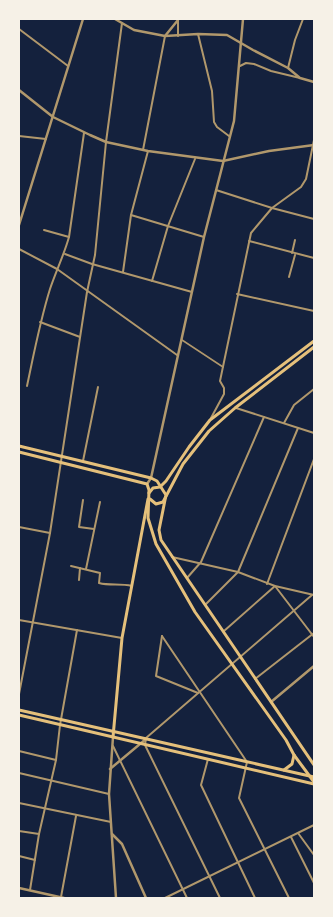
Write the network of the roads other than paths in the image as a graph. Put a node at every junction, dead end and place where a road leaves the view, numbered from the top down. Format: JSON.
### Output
{"nodes":[{"id":1,"x":83,"y":19,"type":"edge"},
{"id":2,"x":115,"y":19,"type":"edge"},
{"id":3,"x":243,"y":19,"type":"edge"},
{"id":4,"x":303,"y":19,"type":"edge"},
{"id":5,"x":178,"y":20,"type":"edge"},
{"id":6,"x":122,"y":23,"type":"junction"},
{"id":7,"x":19,"y":29,"type":"edge"},
{"id":8,"x":198,"y":34,"type":"junction"},
{"id":9,"x":165,"y":36,"type":"junction"},
{"id":10,"x":178,"y":36,"type":"junction"},
{"id":11,"x":241,"y":42,"type":"junction"},
{"id":12,"x":68,"y":66,"type":"junction"},
{"id":13,"x":240,"y":66,"type":"junction"},
{"id":14,"x":288,"y":68,"type":"junction"},
{"id":15,"x":300,"y":78,"type":"junction"},
{"id":16,"x":314,"y":82,"type":"edge"},
{"id":17,"x":19,"y":90,"type":"edge"},
{"id":18,"x":53,"y":117,"type":"junction"},
{"id":19,"x":84,"y":132,"type":"junction"},
{"id":20,"x":19,"y":136,"type":"edge"},
{"id":21,"x":229,"y":136,"type":"junction"},
{"id":22,"x":46,"y":139,"type":"junction"},
{"id":23,"x":314,"y":140,"type":"edge"},
{"id":24,"x":106,"y":142,"type":"junction"},
{"id":25,"x":314,"y":145,"type":"edge"},
{"id":26,"x":143,"y":150,"type":"junction"},
{"id":27,"x":148,"y":151,"type":"junction"},
{"id":28,"x":195,"y":159,"type":"junction"},
{"id":29,"x":223,"y":161,"type":"junction"},
{"id":30,"x":216,"y":190,"type":"junction"},
{"id":31,"x":272,"y":208,"type":"junction"},
{"id":32,"x":132,"y":215,"type":"junction"},
{"id":33,"x":314,"y":219,"type":"edge"},
{"id":34,"x":19,"y":225,"type":"edge"},
{"id":35,"x":168,"y":226,"type":"junction"},
{"id":36,"x":44,"y":230,"type":"dead end"},
{"id":37,"x":69,"y":237,"type":"junction"},
{"id":38,"x":204,"y":237,"type":"junction"},
{"id":39,"x":295,"y":240,"type":"dead end"},
{"id":40,"x":249,"y":241,"type":"junction"},
{"id":41,"x":19,"y":249,"type":"edge"},
{"id":42,"x":65,"y":254,"type":"junction"},
{"id":43,"x":293,"y":254,"type":"junction"},
{"id":44,"x":314,"y":258,"type":"edge"},
{"id":45,"x":92,"y":264,"type":"junction"},
{"id":46,"x":57,"y":269,"type":"junction"},
{"id":47,"x":123,"y":272,"type":"junction"},
{"id":48,"x":289,"y":277,"type":"dead end"},
{"id":49,"x":152,"y":281,"type":"junction"},
{"id":50,"x":87,"y":292,"type":"junction"},
{"id":51,"x":192,"y":292,"type":"junction"},
{"id":52,"x":237,"y":294,"type":"junction"},
{"id":53,"x":314,"y":311,"type":"edge"},
{"id":54,"x":40,"y":322,"type":"junction"},
{"id":55,"x":80,"y":337,"type":"junction"},
{"id":56,"x":181,"y":339,"type":"junction"},
{"id":57,"x":314,"y":341,"type":"edge"},
{"id":58,"x":314,"y":347,"type":"edge"},
{"id":59,"x":177,"y":355,"type":"junction"},
{"id":60,"x":222,"y":366,"type":"junction"},
{"id":61,"x":27,"y":386,"type":"dead end"},
{"id":62,"x":98,"y":387,"type":"dead end"},
{"id":63,"x":314,"y":389,"type":"edge"},
{"id":64,"x":234,"y":408,"type":"junction"},
{"id":65,"x":264,"y":417,"type":"junction"},
{"id":66,"x":210,"y":420,"type":"junction"},
{"id":67,"x":284,"y":423,"type":"junction"},
{"id":68,"x":298,"y":428,"type":"junction"},
{"id":69,"x":314,"y":432,"type":"edge"},
{"id":70,"x":191,"y":443,"type":"junction"},
{"id":71,"x":19,"y":446,"type":"edge"},
{"id":72,"x":196,"y":446,"type":"junction"},
{"id":73,"x":19,"y":452,"type":"edge"},
{"id":74,"x":62,"y":456,"type":"junction"},
{"id":75,"x":314,"y":459,"type":"edge"},
{"id":76,"x":83,"y":461,"type":"junction"},
{"id":77,"x":61,"y":462,"type":"junction"},
{"id":78,"x":151,"y":478,"type":"junction"},
{"id":79,"x":147,"y":484,"type":"junction"},
{"id":80,"x":160,"y":487,"type":"junction"},
{"id":81,"x":149,"y":497,"type":"junction"},
{"id":82,"x":166,"y":498,"type":"junction"},
{"id":83,"x":83,"y":500,"type":"dead end"},
{"id":84,"x":100,"y":502,"type":"dead end"},
{"id":85,"x":19,"y":527,"type":"edge"},
{"id":86,"x":94,"y":529,"type":"junction"},
{"id":87,"x":50,"y":533,"type":"junction"},
{"id":88,"x":171,"y":556,"type":"junction"},
{"id":89,"x":201,"y":562,"type":"junction"},
{"id":90,"x":70,"y":566,"type":"dead end"},
{"id":91,"x":80,"y":568,"type":"junction"},
{"id":92,"x":86,"y":569,"type":"junction"},
{"id":93,"x":238,"y":572,"type":"junction"},
{"id":94,"x":187,"y":578,"type":"junction"},
{"id":95,"x":79,"y":580,"type":"dead end"},
{"id":96,"x":267,"y":584,"type":"junction"},
{"id":97,"x":133,"y":586,"type":"junction"},
{"id":98,"x":275,"y":586,"type":"junction"},
{"id":99,"x":313,"y":595,"type":"edge"},
{"id":100,"x":206,"y":604,"type":"junction"},
{"id":101,"x":294,"y":611,"type":"junction"},
{"id":102,"x":19,"y":620,"type":"edge"},
{"id":103,"x":32,"y":622,"type":"junction"},
{"id":104,"x":77,"y":630,"type":"junction"},
{"id":105,"x":224,"y":631,"type":"junction"},
{"id":106,"x":313,"y":635,"type":"edge"},
{"id":107,"x":122,"y":638,"type":"junction"},
{"id":108,"x":240,"y":658,"type":"junction"},
{"id":109,"x":232,"y":664,"type":"junction"},
{"id":110,"x":314,"y":666,"type":"edge"},
{"id":111,"x":256,"y":680,"type":"junction"},
{"id":112,"x":199,"y":692,"type":"junction"},
{"id":113,"x":19,"y":694,"type":"edge"},
{"id":114,"x":271,"y":702,"type":"junction"},
{"id":115,"x":19,"y":710,"type":"edge"},
{"id":116,"x":19,"y":715,"type":"edge"},
{"id":117,"x":61,"y":719,"type":"junction"},
{"id":118,"x":60,"y":724,"type":"junction"},
{"id":119,"x":114,"y":731,"type":"junction"},
{"id":120,"x":113,"y":737,"type":"junction"},
{"id":121,"x":146,"y":738,"type":"junction"},
{"id":122,"x":112,"y":744,"type":"junction"},
{"id":123,"x":140,"y":744,"type":"junction"},
{"id":124,"x":145,"y":745,"type":"junction"},
{"id":125,"x":19,"y":751,"type":"edge"},
{"id":126,"x":294,"y":755,"type":"junction"},
{"id":127,"x":208,"y":758,"type":"junction"},
{"id":128,"x":56,"y":760,"type":"junction"},
{"id":129,"x":119,"y":761,"type":"junction"},
{"id":130,"x":247,"y":762,"type":"junction"},
{"id":131,"x":314,"y":765,"type":"edge"},
{"id":132,"x":247,"y":768,"type":"junction"},
{"id":133,"x":110,"y":769,"type":"junction"},
{"id":134,"x":284,"y":770,"type":"junction"},
{"id":135,"x":19,"y":774,"type":"edge"},
{"id":136,"x":309,"y":775,"type":"junction"},
{"id":137,"x":314,"y":777,"type":"edge"},
{"id":138,"x":50,"y":781,"type":"junction"},
{"id":139,"x":314,"y":783,"type":"edge"},
{"id":140,"x":109,"y":794,"type":"junction"},
{"id":141,"x":19,"y":803,"type":"edge"},
{"id":142,"x":45,"y":808,"type":"junction"},
{"id":143,"x":76,"y":816,"type":"junction"},
{"id":144,"x":111,"y":822,"type":"junction"},
{"id":145,"x":314,"y":825,"type":"edge"},
{"id":146,"x":19,"y":831,"type":"edge"},
{"id":147,"x":298,"y":833,"type":"junction"},
{"id":148,"x":39,"y":834,"type":"junction"},
{"id":149,"x":111,"y":834,"type":"junction"},
{"id":150,"x":291,"y":837,"type":"junction"},
{"id":151,"x":265,"y":850,"type":"junction"},
{"id":152,"x":314,"y":855,"type":"edge"},
{"id":153,"x":19,"y":856,"type":"edge"},
{"id":154,"x":35,"y":860,"type":"junction"},
{"id":155,"x":237,"y":863,"type":"junction"},
{"id":156,"x":209,"y":876,"type":"junction"},
{"id":157,"x":314,"y":884,"type":"edge"},
{"id":158,"x":19,"y":888,"type":"edge"},
{"id":159,"x":30,"y":890,"type":"junction"},
{"id":160,"x":183,"y":890,"type":"junction"},
{"id":161,"x":63,"y":898,"type":"edge"},
{"id":162,"x":116,"y":898,"type":"edge"},
{"id":163,"x":146,"y":898,"type":"edge"},
{"id":164,"x":165,"y":898,"type":"edge"},
{"id":165,"x":187,"y":898,"type":"edge"},
{"id":166,"x":220,"y":898,"type":"edge"},
{"id":167,"x":255,"y":898,"type":"edge"},
{"id":168,"x":289,"y":898,"type":"edge"}],
"edges":[{"from":1,"to":12,"type":"street"},
{"from":2,"to":6,"type":"street"},
{"from":3,"to":11,"type":"street"},
{"from":4,"to":14,"type":"street"},
{"from":5,"to":9,"type":"street"},
{"from":5,"to":10,"type":"street"},
{"from":6,"to":9,"type":"street"},
{"from":6,"to":24,"type":"street"},
{"from":7,"to":12,"type":"street"},
{"from":8,"to":10,"type":"street"},
{"from":8,"to":11,"type":"street"},
{"from":8,"to":21,"type":"street"},
{"from":9,"to":10,"type":"street"},
{"from":9,"to":26,"type":"street"},
{"from":11,"to":13,"type":"street"},
{"from":11,"to":14,"type":"street"},
{"from":12,"to":18,"type":"street"},
{"from":13,"to":15,"type":"street"},
{"from":13,"to":21,"type":"street"},
{"from":14,"to":15,"type":"street"},
{"from":15,"to":16,"type":"street"},
{"from":17,"to":18,"type":"street"},
{"from":18,"to":19,"type":"street"},
{"from":18,"to":22,"type":"street"},
{"from":19,"to":24,"type":"street"},
{"from":19,"to":37,"type":"street"},
{"from":20,"to":22,"type":"street"},
{"from":21,"to":29,"type":"street"},
{"from":22,"to":34,"type":"street"},
{"from":23,"to":25,"type":"street"},
{"from":24,"to":26,"type":"street"},
{"from":24,"to":45,"type":"street"},
{"from":25,"to":29,"type":"street"},
{"from":25,"to":31,"type":"street"},
{"from":26,"to":27,"type":"street"},
{"from":27,"to":28,"type":"street"},
{"from":27,"to":32,"type":"street"},
{"from":28,"to":29,"type":"street"},
{"from":28,"to":35,"type":"street"},
{"from":29,"to":30,"type":"street"},
{"from":30,"to":31,"type":"street"},
{"from":30,"to":38,"type":"street"},
{"from":31,"to":33,"type":"street"},
{"from":31,"to":40,"type":"street"},
{"from":32,"to":35,"type":"street"},
{"from":32,"to":47,"type":"street"},
{"from":35,"to":38,"type":"street"},
{"from":35,"to":49,"type":"street"},
{"from":36,"to":37,"type":"street"},
{"from":37,"to":42,"type":"street"},
{"from":38,"to":51,"type":"street"},
{"from":39,"to":43,"type":"street"},
{"from":40,"to":43,"type":"street"},
{"from":40,"to":52,"type":"street"},
{"from":41,"to":46,"type":"street"},
{"from":42,"to":45,"type":"street"},
{"from":42,"to":46,"type":"street"},
{"from":43,"to":44,"type":"street"},
{"from":43,"to":48,"type":"street"},
{"from":45,"to":47,"type":"street"},
{"from":45,"to":50,"type":"street"},
{"from":46,"to":50,"type":"street"},
{"from":46,"to":54,"type":"street"},
{"from":47,"to":49,"type":"street"},
{"from":49,"to":51,"type":"street"},
{"from":50,"to":55,"type":"street"},
{"from":50,"to":59,"type":"street"},
{"from":51,"to":56,"type":"street"},
{"from":52,"to":53,"type":"street"},
{"from":52,"to":60,"type":"street"},
{"from":54,"to":55,"type":"street"},
{"from":54,"to":61,"type":"street"},
{"from":55,"to":74,"type":"street"},
{"from":56,"to":59,"type":"street"},
{"from":56,"to":60,"type":"street"},
{"from":57,"to":66,"type":"main road"},
{"from":58,"to":64,"type":"main road"},
{"from":59,"to":78,"type":"street"},
{"from":60,"to":66,"type":"street"},
{"from":62,"to":76,"type":"street"},
{"from":63,"to":67,"type":"street"},
{"from":64,"to":65,"type":"street"},
{"from":64,"to":72,"type":"main road"},
{"from":65,"to":67,"type":"street"},
{"from":65,"to":89,"type":"street"},
{"from":66,"to":70,"type":"main road"},
{"from":67,"to":68,"type":"street"},
{"from":68,"to":69,"type":"street"},
{"from":68,"to":93,"type":"street"},
{"from":70,"to":72,"type":"main road"},
{"from":70,"to":80,"type":"main road"},
{"from":71,"to":74,"type":"main road"},
{"from":72,"to":82,"type":"main road"},
{"from":73,"to":77,"type":"main road"},
{"from":74,"to":76,"type":"main road"},
{"from":74,"to":77,"type":"street"},
{"from":75,"to":96,"type":"street"},
{"from":76,"to":78,"type":"main road"},
{"from":77,"to":79,"type":"main road"},
{"from":77,"to":87,"type":"street"},
{"from":78,"to":79,"type":"street"},
{"from":78,"to":80,"type":"main road"},
{"from":79,"to":81,"type":"main road"},
{"from":80,"to":81,"type":"main road"},
{"from":80,"to":82,"type":"main road"},
{"from":81,"to":82,"type":"main road"},
{"from":81,"to":97,"type":"main road"},
{"from":81,"to":109,"type":"main road"},
{"from":82,"to":88,"type":"main road"},
{"from":83,"to":86,"type":"street"},
{"from":84,"to":86,"type":"street"},
{"from":85,"to":87,"type":"street"},
{"from":86,"to":92,"type":"street"},
{"from":87,"to":103,"type":"street"},
{"from":88,"to":89,"type":"street"},
{"from":88,"to":94,"type":"main road"},
{"from":89,"to":93,"type":"street"},
{"from":89,"to":94,"type":"street"},
{"from":90,"to":91,"type":"street"},
{"from":91,"to":92,"type":"street"},
{"from":91,"to":95,"type":"street"},
{"from":92,"to":97,"type":"street"},
{"from":93,"to":96,"type":"street"},
{"from":93,"to":100,"type":"street"},
{"from":94,"to":100,"type":"main road"},
{"from":96,"to":98,"type":"street"},
{"from":97,"to":107,"type":"main road"},
{"from":98,"to":99,"type":"street"},
{"from":98,"to":101,"type":"street"},
{"from":98,"to":105,"type":"street"},
{"from":99,"to":101,"type":"street"},
{"from":100,"to":105,"type":"main road"},
{"from":101,"to":106,"type":"street"},
{"from":101,"to":108,"type":"street"},
{"from":102,"to":103,"type":"street"},
{"from":103,"to":104,"type":"street"},
{"from":103,"to":113,"type":"street"},
{"from":104,"to":107,"type":"street"},
{"from":104,"to":117,"type":"street"},
{"from":105,"to":108,"type":"main road"},
{"from":106,"to":111,"type":"street"},
{"from":107,"to":119,"type":"main road"},
{"from":108,"to":109,"type":"street"},
{"from":108,"to":111,"type":"main road"},
{"from":109,"to":112,"type":"street"},
{"from":109,"to":126,"type":"main road"},
{"from":110,"to":114,"type":"street"},
{"from":111,"to":114,"type":"main road"},
{"from":112,"to":112,"type":"street"},
{"from":112,"to":121,"type":"street"},
{"from":112,"to":130,"type":"street"},
{"from":114,"to":131,"type":"main road"},
{"from":115,"to":117,"type":"main road"},
{"from":116,"to":118,"type":"main road"},
{"from":117,"to":118,"type":"street"},
{"from":117,"to":119,"type":"main road"},
{"from":118,"to":120,"type":"main road"},
{"from":118,"to":128,"type":"street"},
{"from":119,"to":120,"type":"main road"},
{"from":119,"to":121,"type":"main road"},
{"from":120,"to":122,"type":"street"},
{"from":120,"to":123,"type":"main road"},
{"from":121,"to":123,"type":"street"},
{"from":121,"to":124,"type":"street"},
{"from":121,"to":130,"type":"main road"},
{"from":122,"to":129,"type":"street"},
{"from":122,"to":133,"type":"street"},
{"from":123,"to":124,"type":"main road"},
{"from":123,"to":129,"type":"street"},
{"from":124,"to":127,"type":"main road"},
{"from":124,"to":156,"type":"street"},
{"from":125,"to":128,"type":"street"},
{"from":126,"to":134,"type":"main road"},
{"from":126,"to":136,"type":"main road"},
{"from":127,"to":132,"type":"main road"},
{"from":127,"to":155,"type":"street"},
{"from":128,"to":138,"type":"street"},
{"from":129,"to":133,"type":"street"},
{"from":129,"to":160,"type":"street"},
{"from":130,"to":132,"type":"street"},
{"from":130,"to":134,"type":"main road"},
{"from":132,"to":139,"type":"main road"},
{"from":132,"to":151,"type":"street"},
{"from":133,"to":140,"type":"street"},
{"from":134,"to":136,"type":"main road"},
{"from":135,"to":138,"type":"street"},
{"from":136,"to":137,"type":"main road"},
{"from":136,"to":139,"type":"main road"},
{"from":138,"to":140,"type":"street"},
{"from":138,"to":142,"type":"street"},
{"from":140,"to":144,"type":"street"},
{"from":141,"to":142,"type":"street"},
{"from":142,"to":143,"type":"street"},
{"from":142,"to":148,"type":"street"},
{"from":143,"to":144,"type":"street"},
{"from":143,"to":161,"type":"street"},
{"from":144,"to":149,"type":"street"},
{"from":145,"to":147,"type":"street"},
{"from":146,"to":148,"type":"street"},
{"from":147,"to":150,"type":"street"},
{"from":147,"to":152,"type":"street"},
{"from":148,"to":154,"type":"street"},
{"from":149,"to":162,"type":"street"},
{"from":149,"to":163,"type":"street"},
{"from":150,"to":151,"type":"street"},
{"from":150,"to":157,"type":"street"},
{"from":151,"to":155,"type":"street"},
{"from":151,"to":168,"type":"street"},
{"from":153,"to":154,"type":"street"},
{"from":154,"to":159,"type":"street"},
{"from":155,"to":156,"type":"street"},
{"from":155,"to":167,"type":"street"},
{"from":156,"to":160,"type":"street"},
{"from":156,"to":166,"type":"street"},
{"from":158,"to":159,"type":"street"},
{"from":159,"to":161,"type":"street"},
{"from":160,"to":164,"type":"street"},
{"from":160,"to":165,"type":"street"}]}
